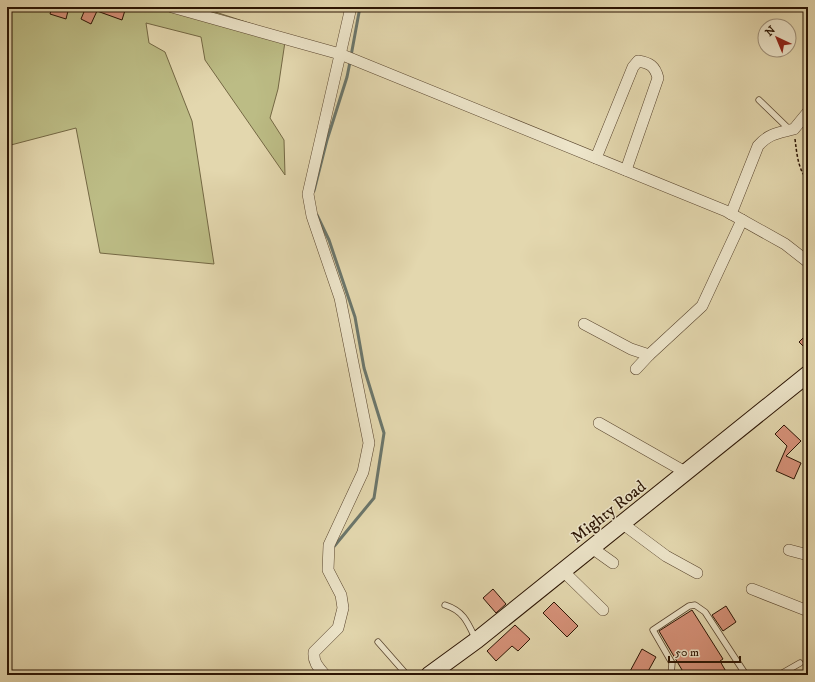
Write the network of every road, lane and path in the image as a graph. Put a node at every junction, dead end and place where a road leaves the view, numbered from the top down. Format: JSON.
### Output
{"nodes":[{"id":1,"x":172,"y":7,"type":"edge"},
{"id":2,"x":352,"y":7,"type":"edge"},
{"id":3,"x":340,"y":54,"type":"junction"},
{"id":4,"x":759,"y":100,"type":"dead end"},
{"id":5,"x":808,"y":112,"type":"edge"},
{"id":6,"x":792,"y":129,"type":"junction"},
{"id":7,"x":596,"y":158,"type":"junction"},
{"id":8,"x":626,"y":170,"type":"junction"},
{"id":9,"x":808,"y":181,"type":"edge"},
{"id":10,"x":731,"y":214,"type":"junction"},
{"id":11,"x":742,"y":220,"type":"junction"},
{"id":12,"x":808,"y":262,"type":"edge"},
{"id":13,"x":584,"y":324,"type":"dead end"},
{"id":14,"x":649,"y":355,"type":"junction"},
{"id":15,"x":636,"y":369,"type":"dead end"},
{"id":16,"x":808,"y":374,"type":"edge"},
{"id":17,"x":599,"y":423,"type":"dead end"},
{"id":18,"x":687,"y":473,"type":"junction"},
{"id":19,"x":623,"y":524,"type":"junction"},
{"id":20,"x":592,"y":548,"type":"junction"},
{"id":21,"x":789,"y":550,"type":"dead end"},
{"id":22,"x":808,"y":554,"type":"edge"},
{"id":23,"x":613,"y":563,"type":"dead end"},
{"id":24,"x":563,"y":571,"type":"junction"},
{"id":25,"x":697,"y":573,"type":"dead end"},
{"id":26,"x":752,"y":589,"type":"dead end"},
{"id":27,"x":445,"y":605,"type":"dead end"},
{"id":28,"x":603,"y":610,"type":"dead end"},
{"id":29,"x":808,"y":611,"type":"edge"},
{"id":30,"x":477,"y":640,"type":"junction"},
{"id":31,"x":378,"y":642,"type":"dead end"},
{"id":32,"x":800,"y":663,"type":"dead end"},
{"id":33,"x":325,"y":675,"type":"edge"},
{"id":34,"x":407,"y":675,"type":"edge"},
{"id":35,"x":429,"y":675,"type":"edge"},
{"id":36,"x":671,"y":675,"type":"edge"},
{"id":37,"x":746,"y":675,"type":"edge"},
{"id":38,"x":779,"y":675,"type":"edge"}],
"edges":[{"from":1,"to":3,"type":"street"},
{"from":2,"to":3,"type":"street"},
{"from":3,"to":7,"type":"street"},
{"from":3,"to":33,"type":"street"},
{"from":4,"to":6,"type":"lane"},
{"from":5,"to":6,"type":"street"},
{"from":6,"to":9,"type":"path"},
{"from":6,"to":10,"type":"street"},
{"from":7,"to":8,"type":"street"},
{"from":7,"to":8,"type":"street"},
{"from":8,"to":10,"type":"street"},
{"from":10,"to":11,"type":"street"},
{"from":11,"to":12,"type":"street"},
{"from":11,"to":14,"type":"street"},
{"from":13,"to":14,"type":"street"},
{"from":14,"to":15,"type":"street"},
{"from":16,"to":18,"type":"street","name":"Mighty Road"},
{"from":17,"to":18,"type":"street"},
{"from":18,"to":19,"type":"street","name":"Mighty Road"},
{"from":19,"to":20,"type":"street","name":"Mighty Road"},
{"from":19,"to":25,"type":"street"},
{"from":20,"to":23,"type":"street"},
{"from":20,"to":24,"type":"street","name":"Mighty Road"},
{"from":21,"to":22,"type":"street"},
{"from":24,"to":28,"type":"street"},
{"from":24,"to":30,"type":"street","name":"Mighty Road"},
{"from":26,"to":29,"type":"street"},
{"from":27,"to":30,"type":"lane"},
{"from":30,"to":35,"type":"street","name":"Mighty Road"},
{"from":31,"to":34,"type":"lane"},
{"from":32,"to":38,"type":"lane"},
{"from":36,"to":37,"type":"lane"}]}
